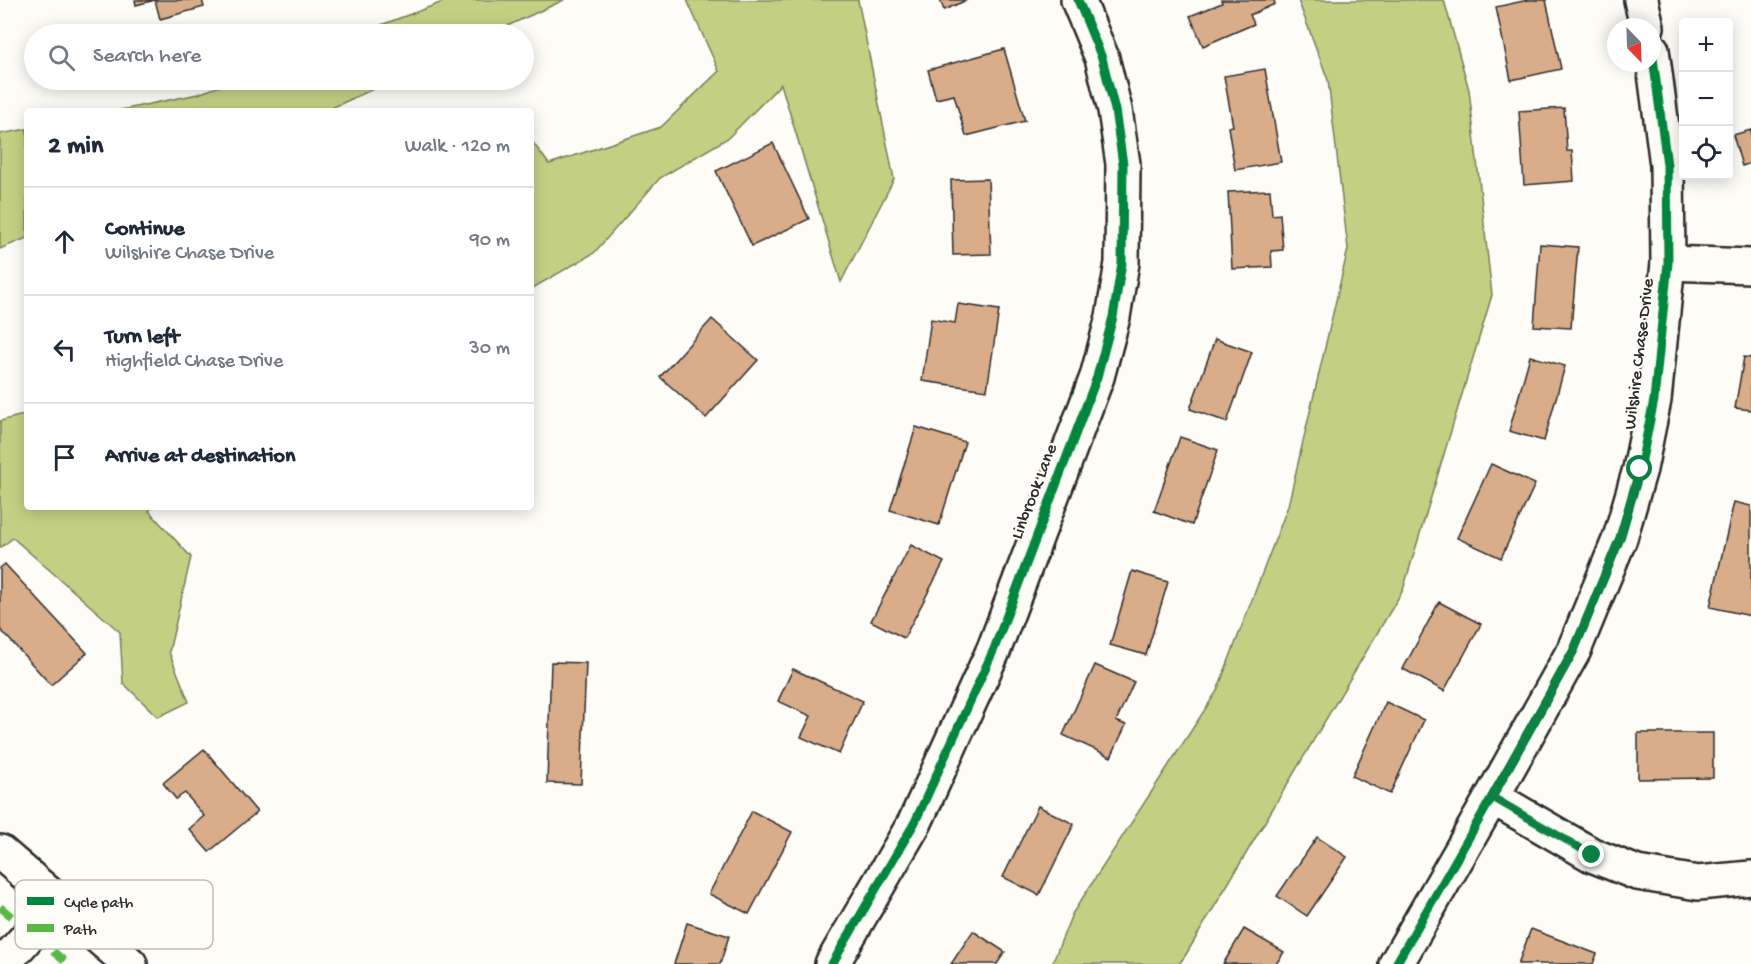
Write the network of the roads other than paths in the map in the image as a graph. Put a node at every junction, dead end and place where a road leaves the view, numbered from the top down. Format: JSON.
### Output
{"nodes":[{"id":1,"x":1078,"y":0,"type":"edge"},
{"id":2,"x":1641,"y":0,"type":"edge"},
{"id":3,"x":1645,"y":18,"type":"edge"},
{"id":4,"x":1655,"y":72,"type":"edge"},
{"id":5,"x":1668,"y":263,"type":"junction"},
{"id":6,"x":1751,"y":266,"type":"edge"},
{"id":7,"x":1492,"y":797,"type":"junction"},
{"id":8,"x":0,"y":852,"type":"edge"},
{"id":9,"x":1751,"y":878,"type":"edge"},
{"id":10,"x":32,"y":880,"type":"edge"},
{"id":11,"x":16,"y":949,"type":"edge"},
{"id":12,"x":113,"y":949,"type":"edge"},
{"id":13,"x":3,"y":964,"type":"edge"},
{"id":14,"x":130,"y":964,"type":"edge"},
{"id":15,"x":832,"y":964,"type":"edge"},
{"id":16,"x":1396,"y":964,"type":"edge"}],
"edges":[{"from":1,"to":15,"type":"street","name":"Linbrook Lane"},
{"from":2,"to":3,"type":"street"},
{"from":4,"to":5,"type":"street","name":"Wilshire Chase Drive"},
{"from":5,"to":6,"type":"street"},
{"from":5,"to":7,"type":"street","name":"Wilshire Chase Drive"},
{"from":7,"to":9,"type":"street"},
{"from":7,"to":16,"type":"street","name":"Wilshire Chase Drive"},
{"from":8,"to":10,"type":"street"},
{"from":11,"to":13,"type":"street"},
{"from":12,"to":14,"type":"street"}]}
